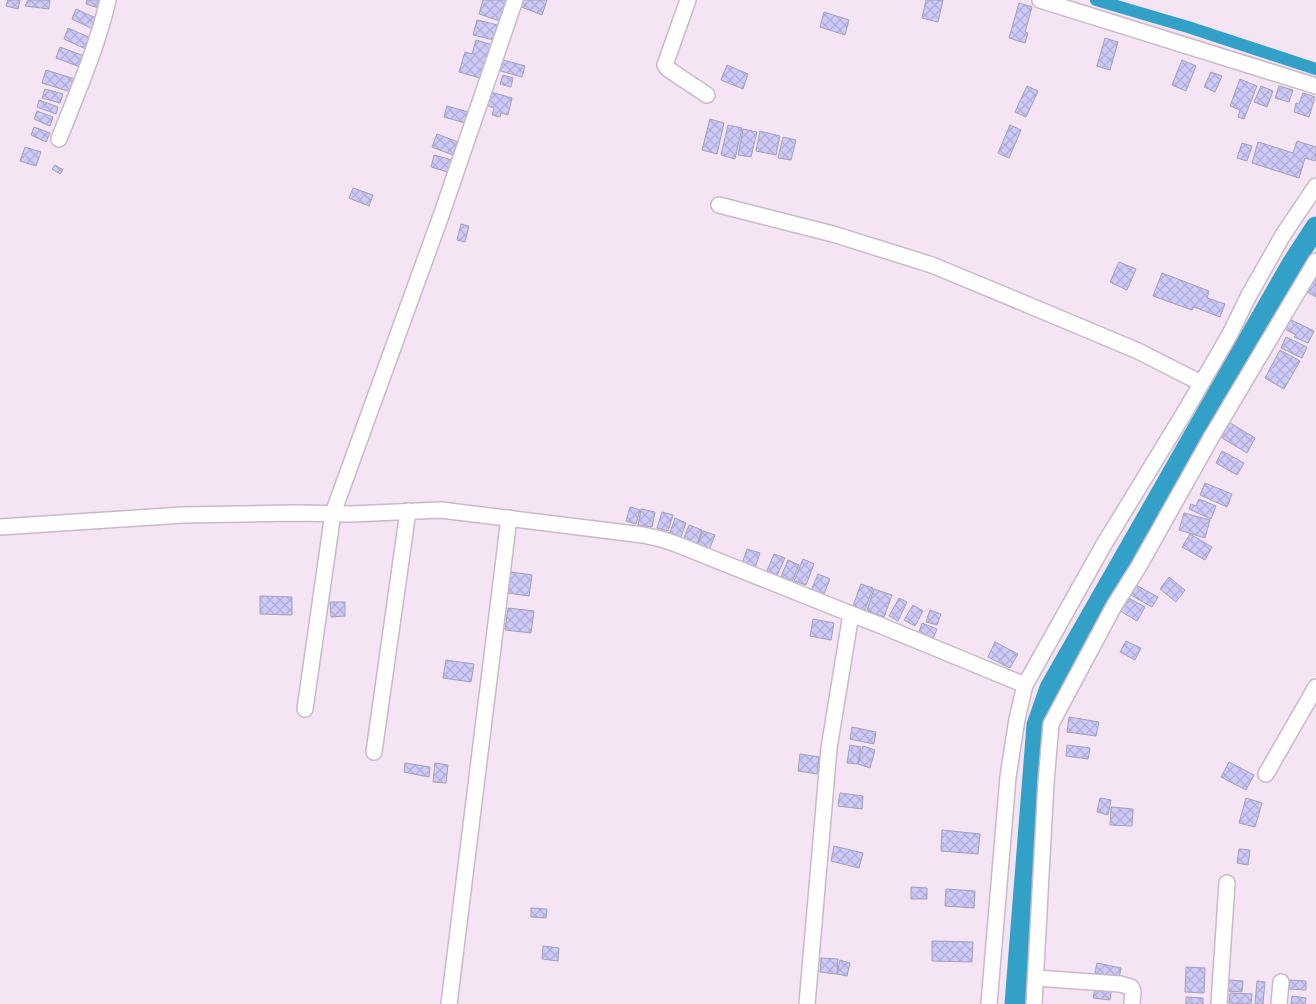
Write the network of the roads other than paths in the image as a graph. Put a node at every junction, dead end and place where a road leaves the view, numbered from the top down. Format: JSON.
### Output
{"nodes":[{"id":1,"x":108,"y":0,"type":"edge"},
{"id":2,"x":515,"y":0,"type":"edge"},
{"id":3,"x":688,"y":0,"type":"edge"},
{"id":4,"x":1040,"y":0,"type":"edge"},
{"id":5,"x":1316,"y":86,"type":"edge"},
{"id":6,"x":707,"y":95,"type":"dead end"},
{"id":7,"x":59,"y":139,"type":"dead end"},
{"id":8,"x":1316,"y":186,"type":"edge"},
{"id":9,"x":719,"y":205,"type":"dead end"},
{"id":10,"x":1316,"y":261,"type":"edge"},
{"id":11,"x":1201,"y":383,"type":"junction"},
{"id":12,"x":408,"y":511,"type":"junction"},
{"id":13,"x":333,"y":513,"type":"junction"},
{"id":14,"x":509,"y":518,"type":"junction"},
{"id":15,"x":0,"y":527,"type":"edge"},
{"id":16,"x":851,"y":614,"type":"junction"},
{"id":17,"x":1026,"y":685,"type":"junction"},
{"id":18,"x":1316,"y":688,"type":"edge"},
{"id":19,"x":305,"y":709,"type":"dead end"},
{"id":20,"x":374,"y":752,"type":"dead end"},
{"id":21,"x":1266,"y":774,"type":"dead end"},
{"id":22,"x":1227,"y":883,"type":"dead end"},
{"id":23,"x":1036,"y":978,"type":"junction"},
{"id":24,"x":1281,"y":982,"type":"dead end"},
{"id":25,"x":449,"y":1004,"type":"edge"},
{"id":26,"x":807,"y":1004,"type":"edge"},
{"id":27,"x":990,"y":1004,"type":"edge"},
{"id":28,"x":1034,"y":1004,"type":"edge"},
{"id":29,"x":1132,"y":1004,"type":"edge"},
{"id":30,"x":1219,"y":1004,"type":"edge"},
{"id":31,"x":1279,"y":1004,"type":"edge"}],
"edges":[{"from":1,"to":7,"type":"street"},
{"from":2,"to":13,"type":"street"},
{"from":3,"to":6,"type":"street"},
{"from":4,"to":5,"type":"street"},
{"from":8,"to":11,"type":"street"},
{"from":9,"to":11,"type":"street"},
{"from":10,"to":23,"type":"street"},
{"from":11,"to":17,"type":"street"},
{"from":12,"to":13,"type":"street"},
{"from":12,"to":14,"type":"street"},
{"from":12,"to":20,"type":"street"},
{"from":13,"to":15,"type":"street"},
{"from":13,"to":19,"type":"street"},
{"from":14,"to":16,"type":"street"},
{"from":14,"to":25,"type":"street"},
{"from":16,"to":17,"type":"street"},
{"from":16,"to":26,"type":"street"},
{"from":17,"to":27,"type":"street"},
{"from":18,"to":21,"type":"street"},
{"from":22,"to":30,"type":"street"},
{"from":23,"to":28,"type":"street"},
{"from":23,"to":29,"type":"street"},
{"from":24,"to":31,"type":"street"}]}
